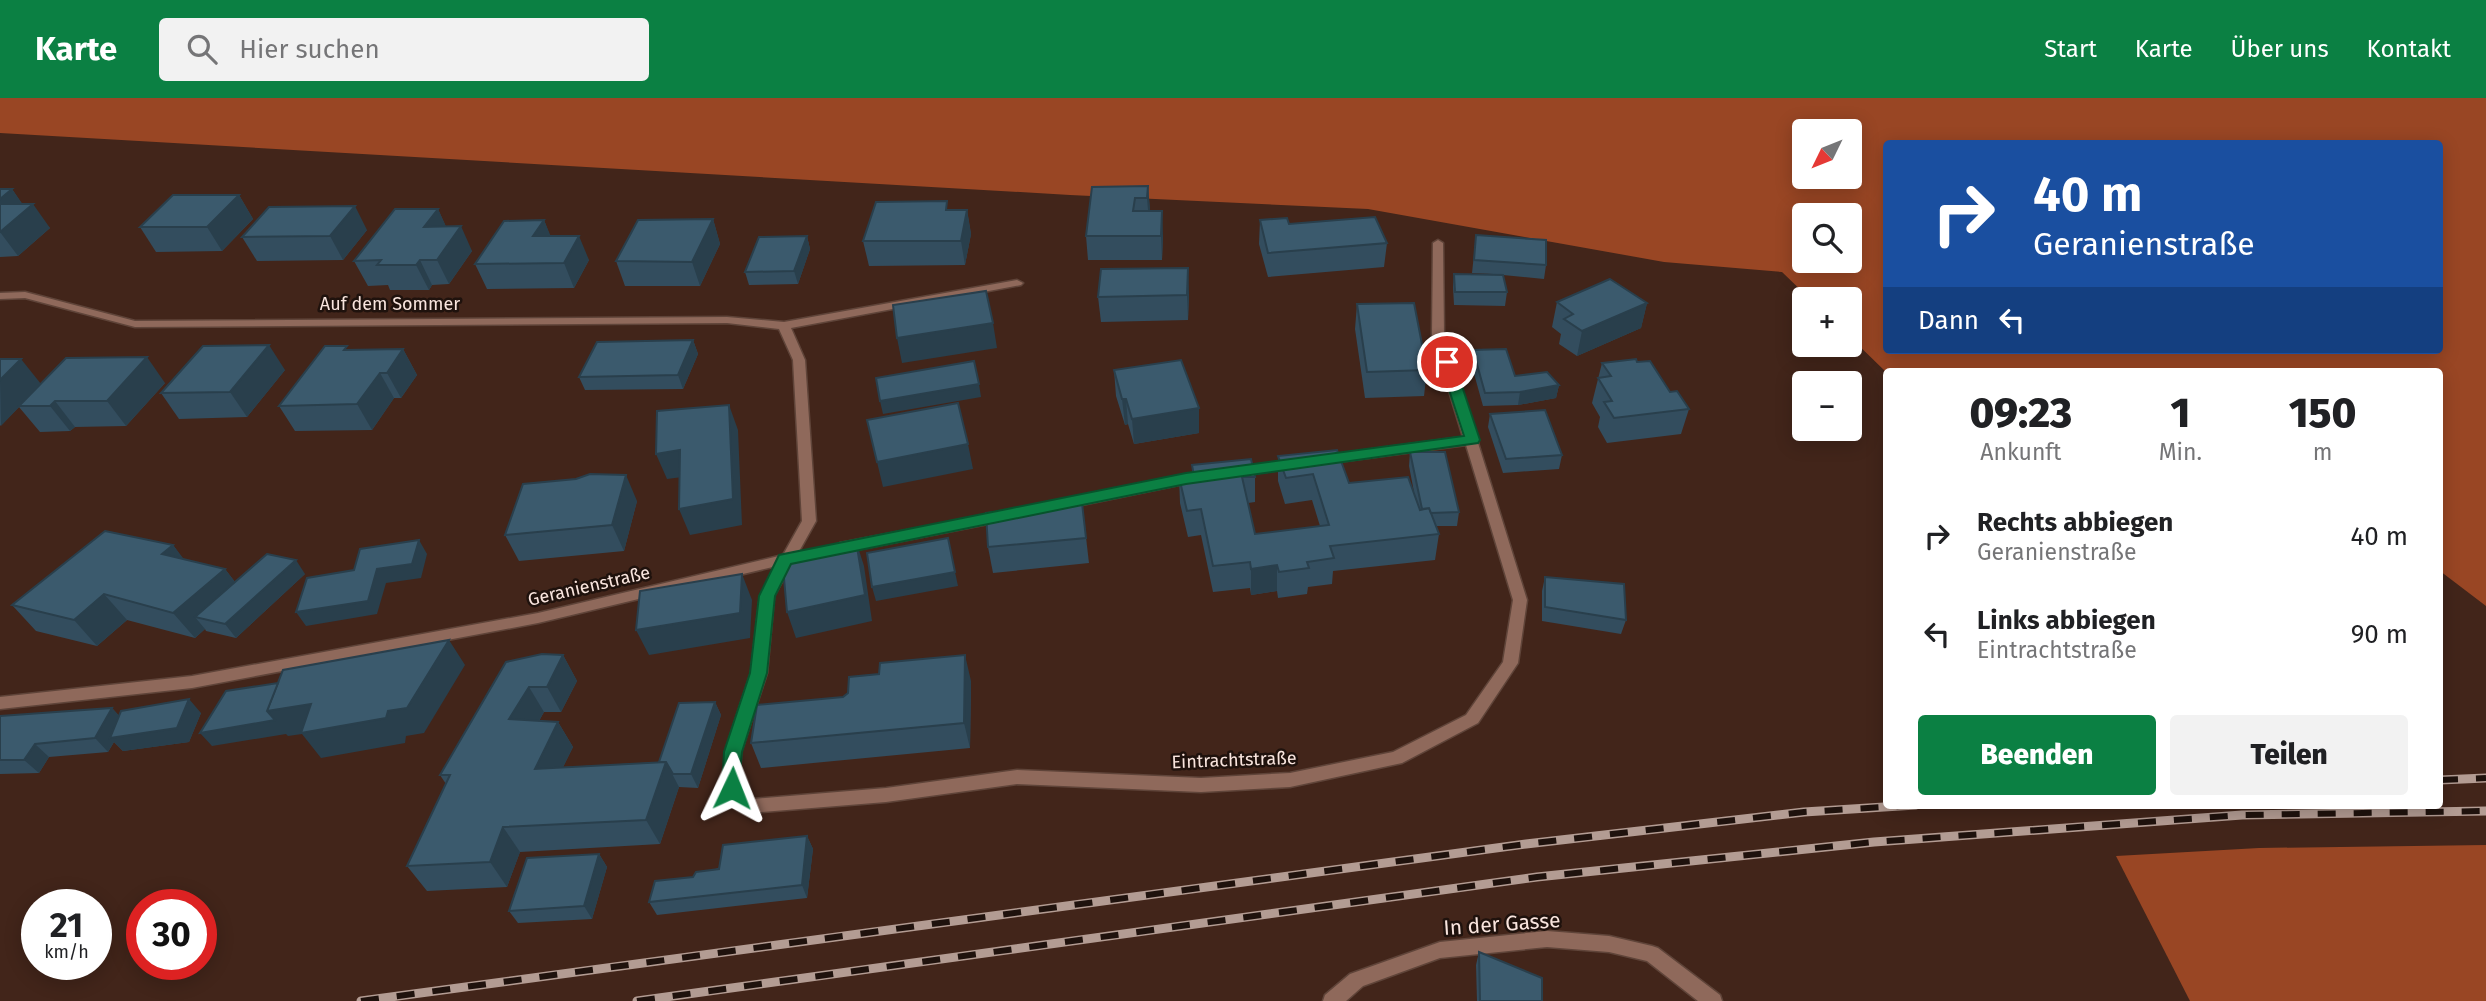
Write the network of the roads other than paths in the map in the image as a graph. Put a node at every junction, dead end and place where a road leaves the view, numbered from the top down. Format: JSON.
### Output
{"nodes":[{"id":1,"x":1438,"y":243,"type":"dead end"},
{"id":2,"x":1017,"y":283,"type":"dead end"},
{"id":3,"x":0,"y":296,"type":"edge"},
{"id":4,"x":784,"y":326,"type":"junction"},
{"id":5,"x":1473,"y":440,"type":"junction"},
{"id":6,"x":785,"y":559,"type":"junction"},
{"id":7,"x":0,"y":703,"type":"edge"},
{"id":8,"x":1332,"y":1001,"type":"edge"},
{"id":9,"x":1713,"y":1001,"type":"edge"}],
"edges":[{"from":1,"to":5,"type":"street","name":"Eintrachtstraße"},
{"from":2,"to":4,"type":"street","name":"Auf dem Sommer"},
{"from":3,"to":4,"type":"street","name":"Auf dem Sommer"},
{"from":4,"to":6,"type":"street"},
{"from":5,"to":6,"type":"street","name":"Geranienstraße"},
{"from":5,"to":6,"type":"street","name":"Eintrachtstraße"},
{"from":6,"to":7,"type":"street","name":"Geranienstraße"},
{"from":8,"to":9,"type":"street","name":"In der Gasse"}]}
